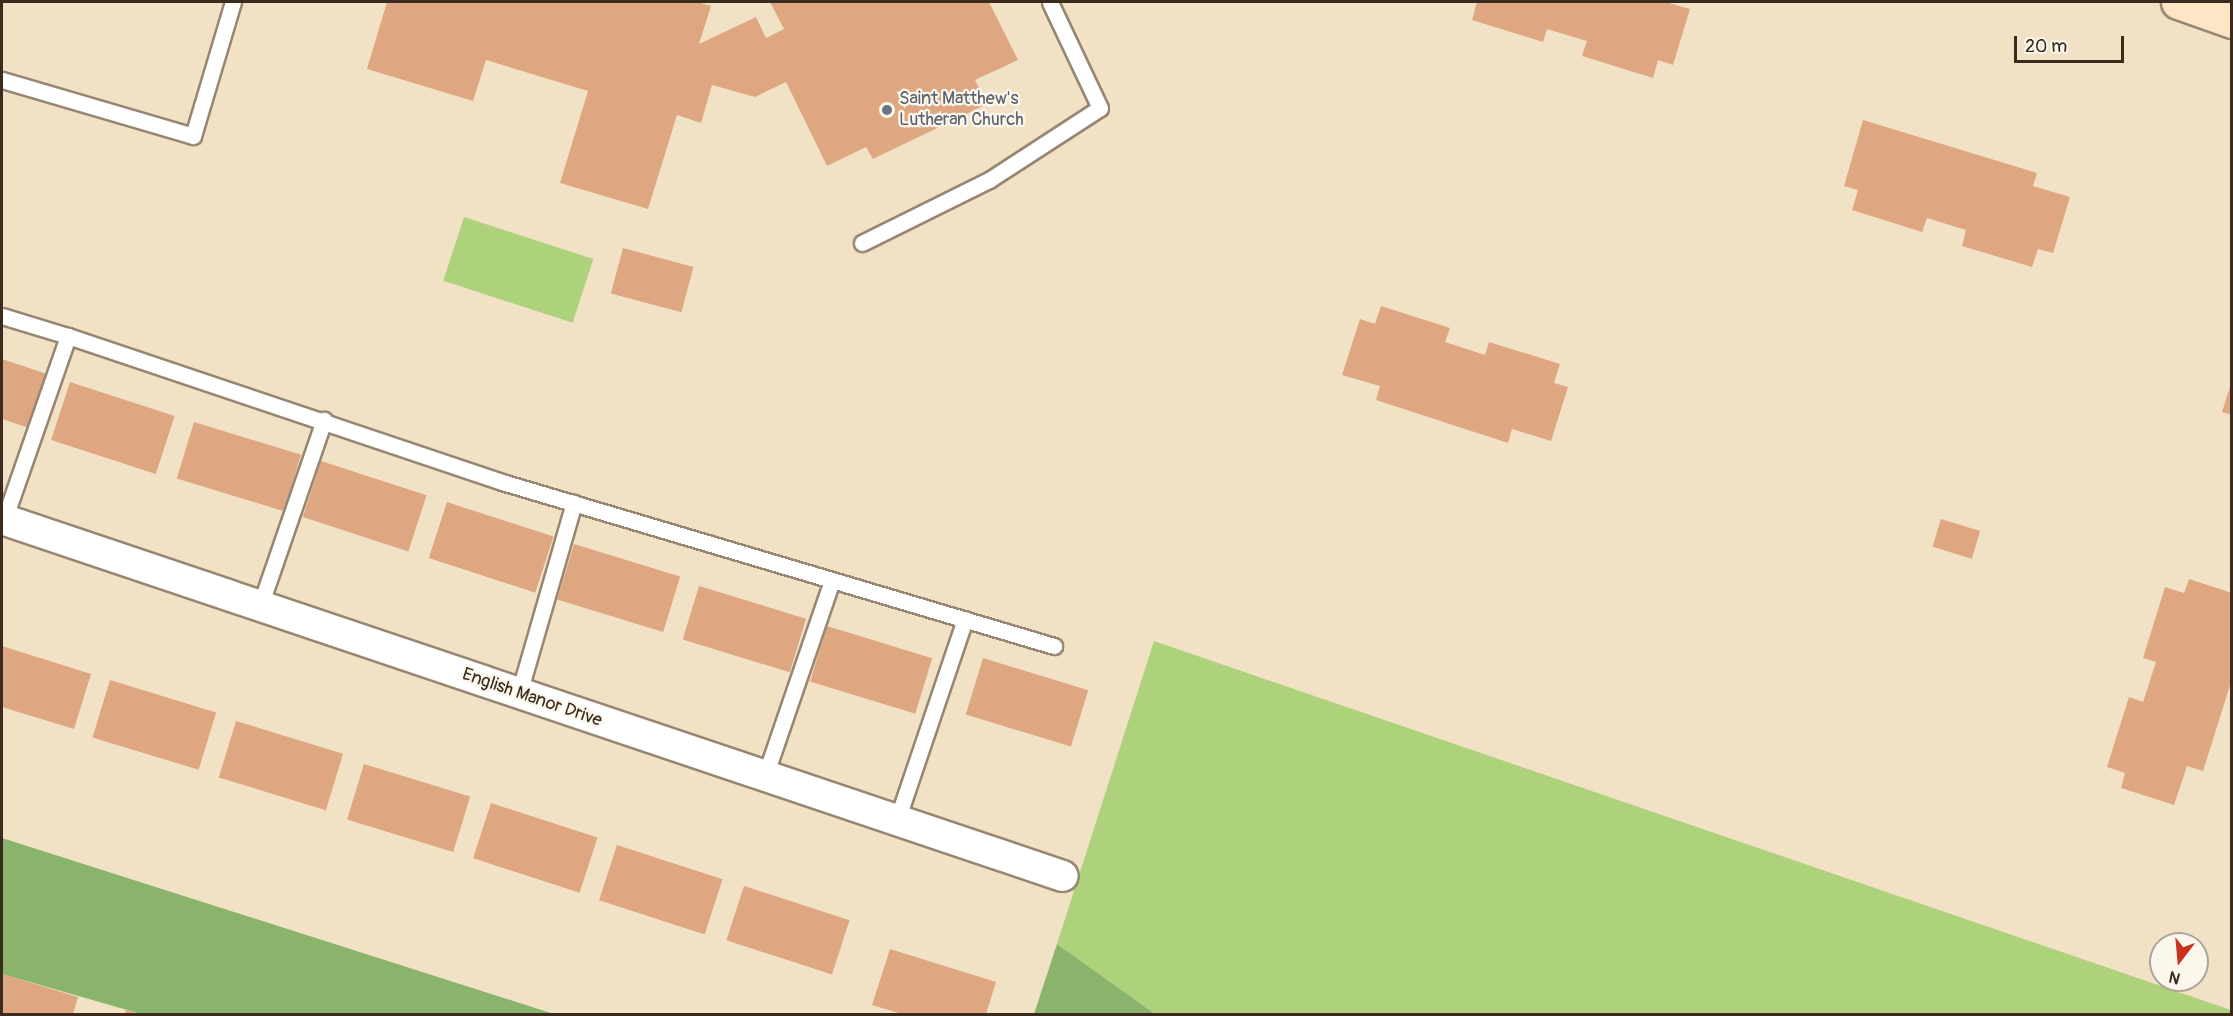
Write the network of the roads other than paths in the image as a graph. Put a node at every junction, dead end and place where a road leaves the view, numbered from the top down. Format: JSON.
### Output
{"nodes":[{"id":1,"x":233,"y":2,"type":"edge"},
{"id":2,"x":1050,"y":2,"type":"edge"},
{"id":3,"x":2178,"y":2,"type":"edge"},
{"id":4,"x":2232,"y":21,"type":"edge"},
{"id":5,"x":2,"y":80,"type":"edge"},
{"id":6,"x":862,"y":243,"type":"dead end"},
{"id":7,"x":2,"y":316,"type":"edge"},
{"id":8,"x":68,"y":336,"type":"junction"},
{"id":9,"x":324,"y":420,"type":"junction"},
{"id":10,"x":574,"y":503,"type":"junction"},
{"id":11,"x":3,"y":519,"type":"edge"},
{"id":12,"x":832,"y":580,"type":"junction"},
{"id":13,"x":260,"y":606,"type":"junction"},
{"id":14,"x":965,"y":619,"type":"junction"},
{"id":15,"x":1054,"y":646,"type":"dead end"},
{"id":16,"x":519,"y":693,"type":"junction"},
{"id":17,"x":765,"y":776,"type":"junction"},
{"id":18,"x":897,"y":820,"type":"junction"},
{"id":19,"x":1063,"y":876,"type":"dead end"}],
"edges":[{"from":1,"to":5,"type":"lane"},
{"from":2,"to":6,"type":"lane"},
{"from":3,"to":4,"type":"main road"},
{"from":7,"to":8,"type":"lane"},
{"from":8,"to":9,"type":"lane"},
{"from":8,"to":11,"type":"lane"},
{"from":9,"to":10,"type":"lane"},
{"from":9,"to":13,"type":"lane"},
{"from":10,"to":12,"type":"lane"},
{"from":10,"to":16,"type":"lane"},
{"from":11,"to":13,"type":"street","name":"English Manor Drive"},
{"from":12,"to":14,"type":"lane"},
{"from":12,"to":17,"type":"lane"},
{"from":13,"to":16,"type":"street","name":"English Manor Drive"},
{"from":14,"to":15,"type":"lane"},
{"from":14,"to":18,"type":"lane"},
{"from":16,"to":17,"type":"street","name":"English Manor Drive"},
{"from":17,"to":18,"type":"street","name":"English Manor Drive"},
{"from":18,"to":19,"type":"street","name":"English Manor Drive"}]}
